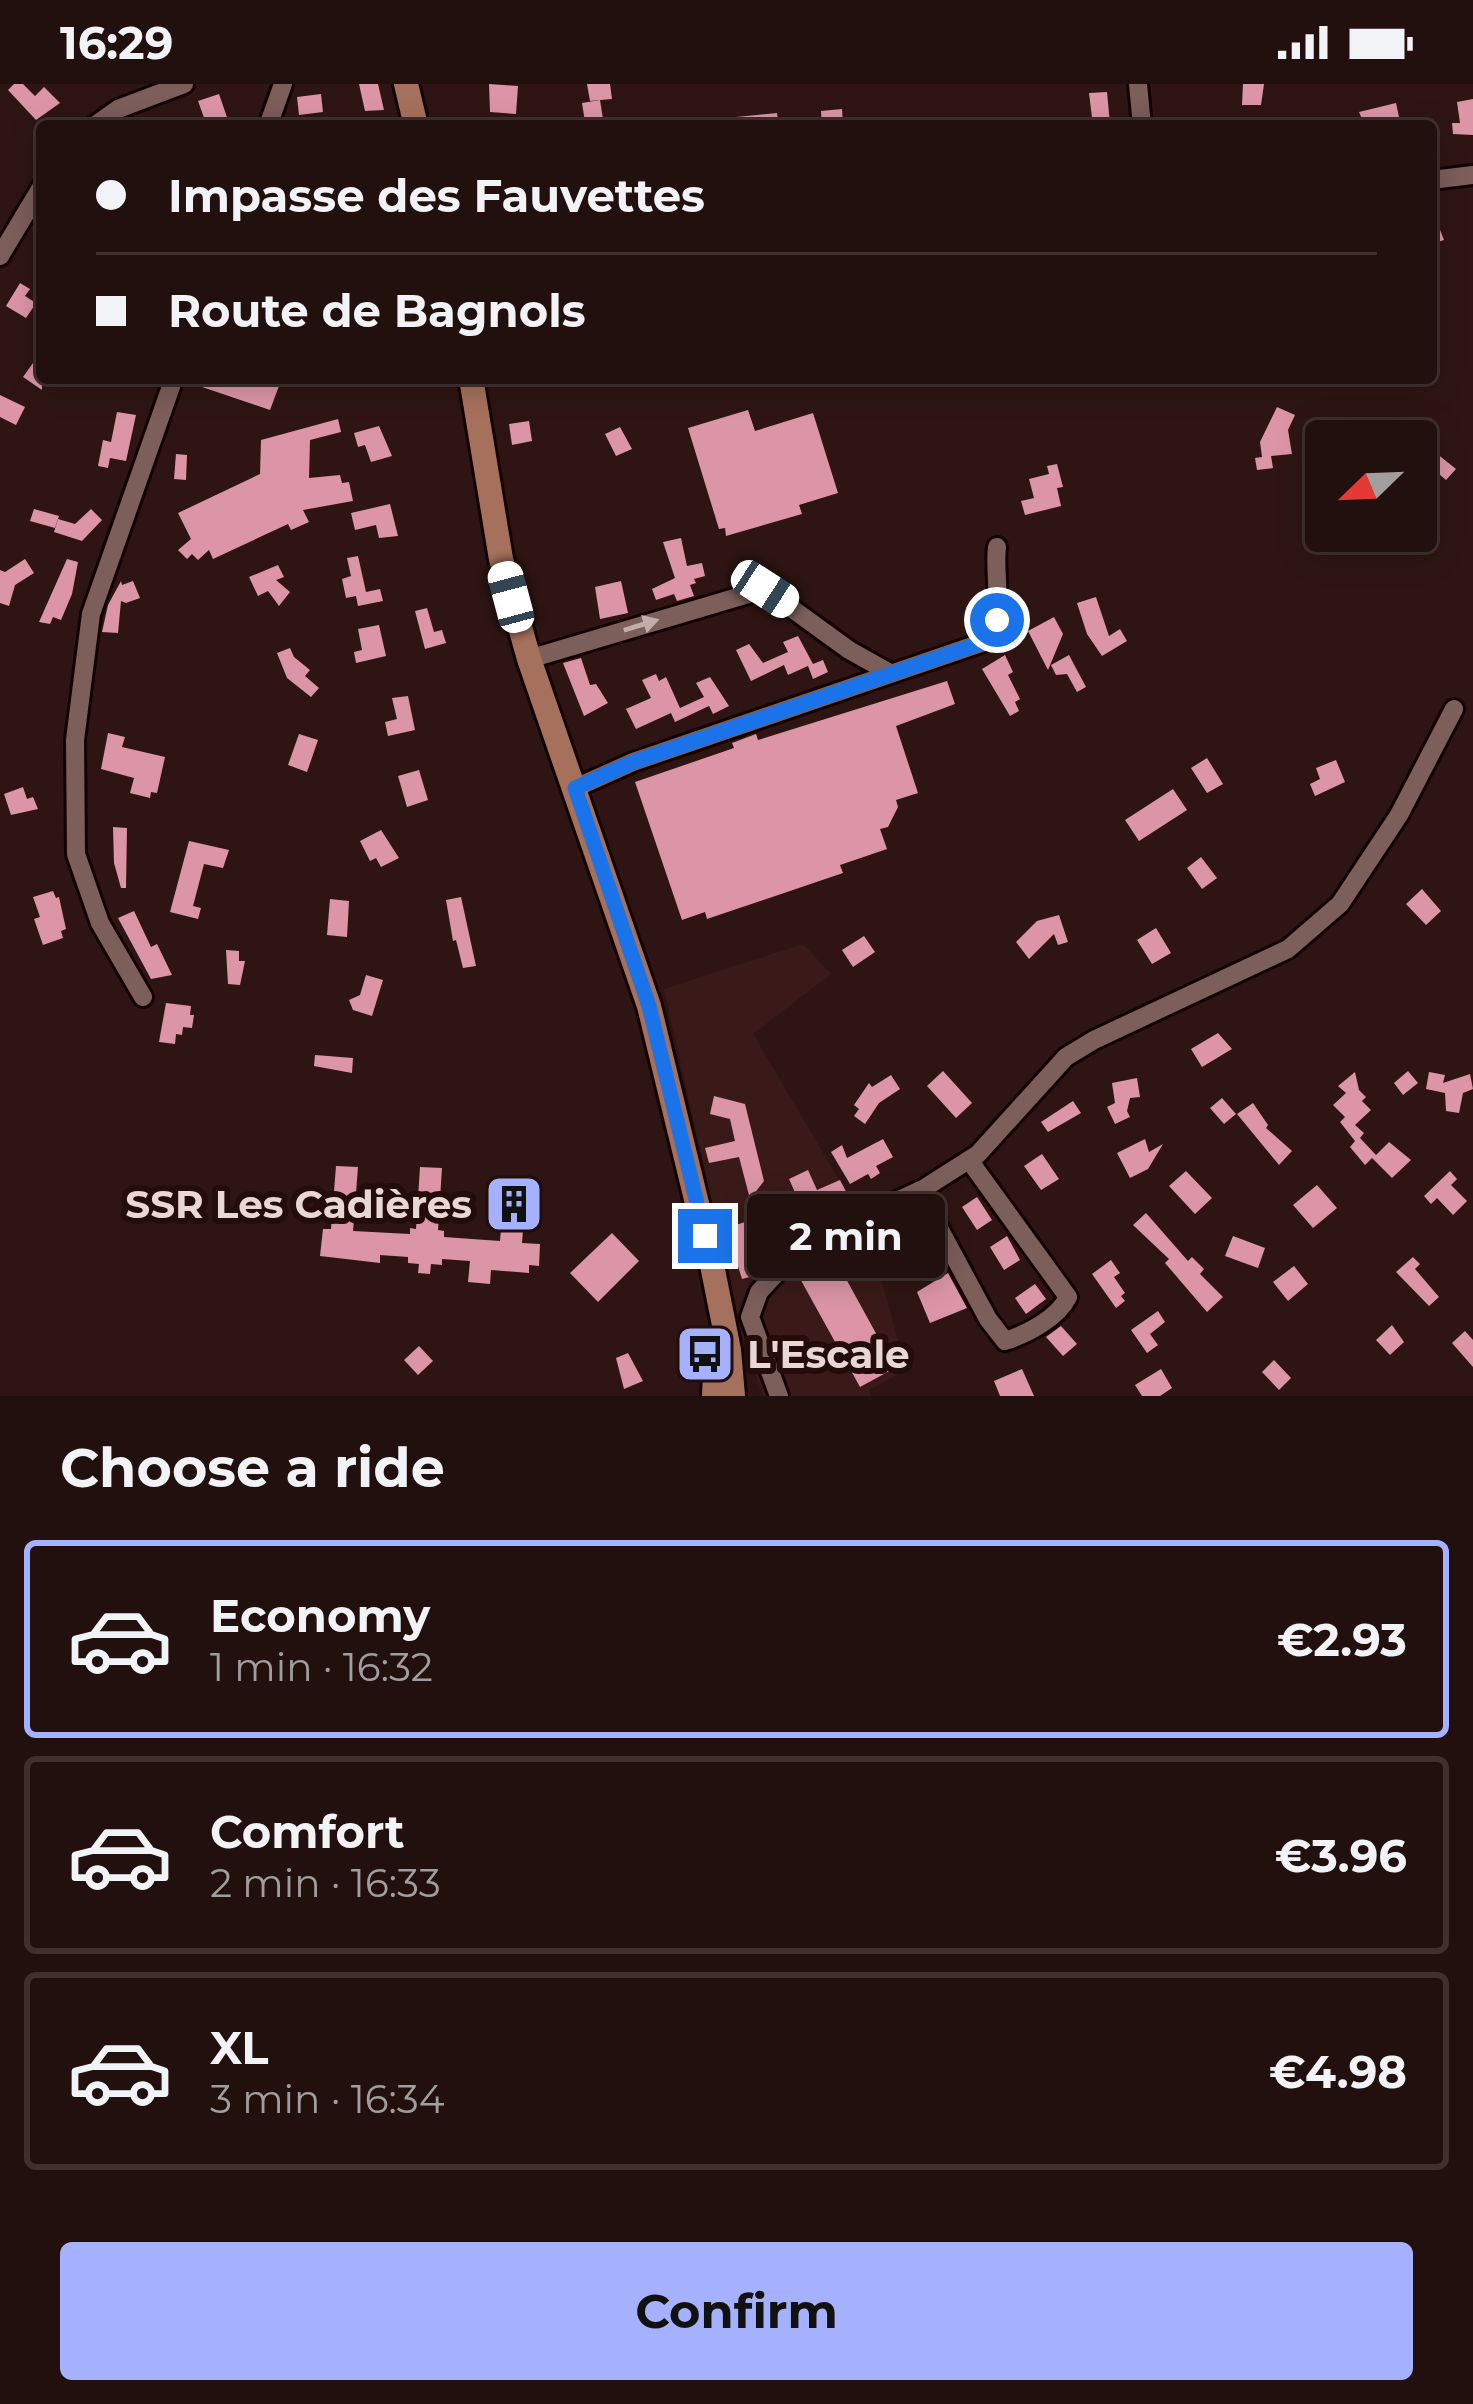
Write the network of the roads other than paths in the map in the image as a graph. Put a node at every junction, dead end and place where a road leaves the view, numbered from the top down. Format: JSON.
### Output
{"nodes":[{"id":1,"x":184,"y":84,"type":"edge"},
{"id":2,"x":283,"y":84,"type":"edge"},
{"id":3,"x":406,"y":84,"type":"edge"},
{"id":4,"x":1138,"y":84,"type":"edge"},
{"id":5,"x":102,"y":120,"type":"edge"},
{"id":6,"x":270,"y":120,"type":"edge"},
{"id":7,"x":415,"y":120,"type":"edge"},
{"id":8,"x":1141,"y":120,"type":"edge"},
{"id":9,"x":1473,"y":175,"type":"edge"},
{"id":10,"x":1437,"y":180,"type":"edge"},
{"id":11,"x":36,"y":196,"type":"edge"},
{"id":12,"x":0,"y":256,"type":"edge"},
{"id":13,"x":172,"y":384,"type":"edge"},
{"id":14,"x":472,"y":384,"type":"edge"},
{"id":15,"x":997,"y":547,"type":"dead end"},
{"id":16,"x":529,"y":659,"type":"junction"},
{"id":17,"x":890,"y":673,"type":"junction"},
{"id":18,"x":1454,"y":709,"type":"dead end"},
{"id":19,"x":575,"y":788,"type":"junction"},
{"id":20,"x":143,"y":998,"type":"dead end"},
{"id":21,"x":969,"y":1160,"type":"junction"},
{"id":22,"x":920,"y":1191,"type":"junction"},
{"id":23,"x":718,"y":1305,"type":"junction"},
{"id":24,"x":714,"y":1396,"type":"edge"},
{"id":25,"x":734,"y":1396,"type":"edge"},
{"id":26,"x":779,"y":1396,"type":"edge"}],
"edges":[{"from":1,"to":5,"type":"street"},
{"from":2,"to":6,"type":"street"},
{"from":3,"to":7,"type":"main road"},
{"from":4,"to":8,"type":"street"},
{"from":9,"to":10,"type":"street"},
{"from":11,"to":12,"type":"street"},
{"from":13,"to":20,"type":"street"},
{"from":14,"to":16,"type":"main road"},
{"from":15,"to":17,"type":"street"},
{"from":16,"to":17,"type":"street","one_way":true},
{"from":16,"to":19,"type":"main road"},
{"from":17,"to":19,"type":"street"},
{"from":18,"to":21,"type":"street"},
{"from":19,"to":23,"type":"main road"},
{"from":21,"to":22,"type":"street"},
{"from":21,"to":22,"type":"street"},
{"from":22,"to":26,"type":"street"},
{"from":23,"to":24,"type":"main road"},
{"from":23,"to":25,"type":"main road"}]}
